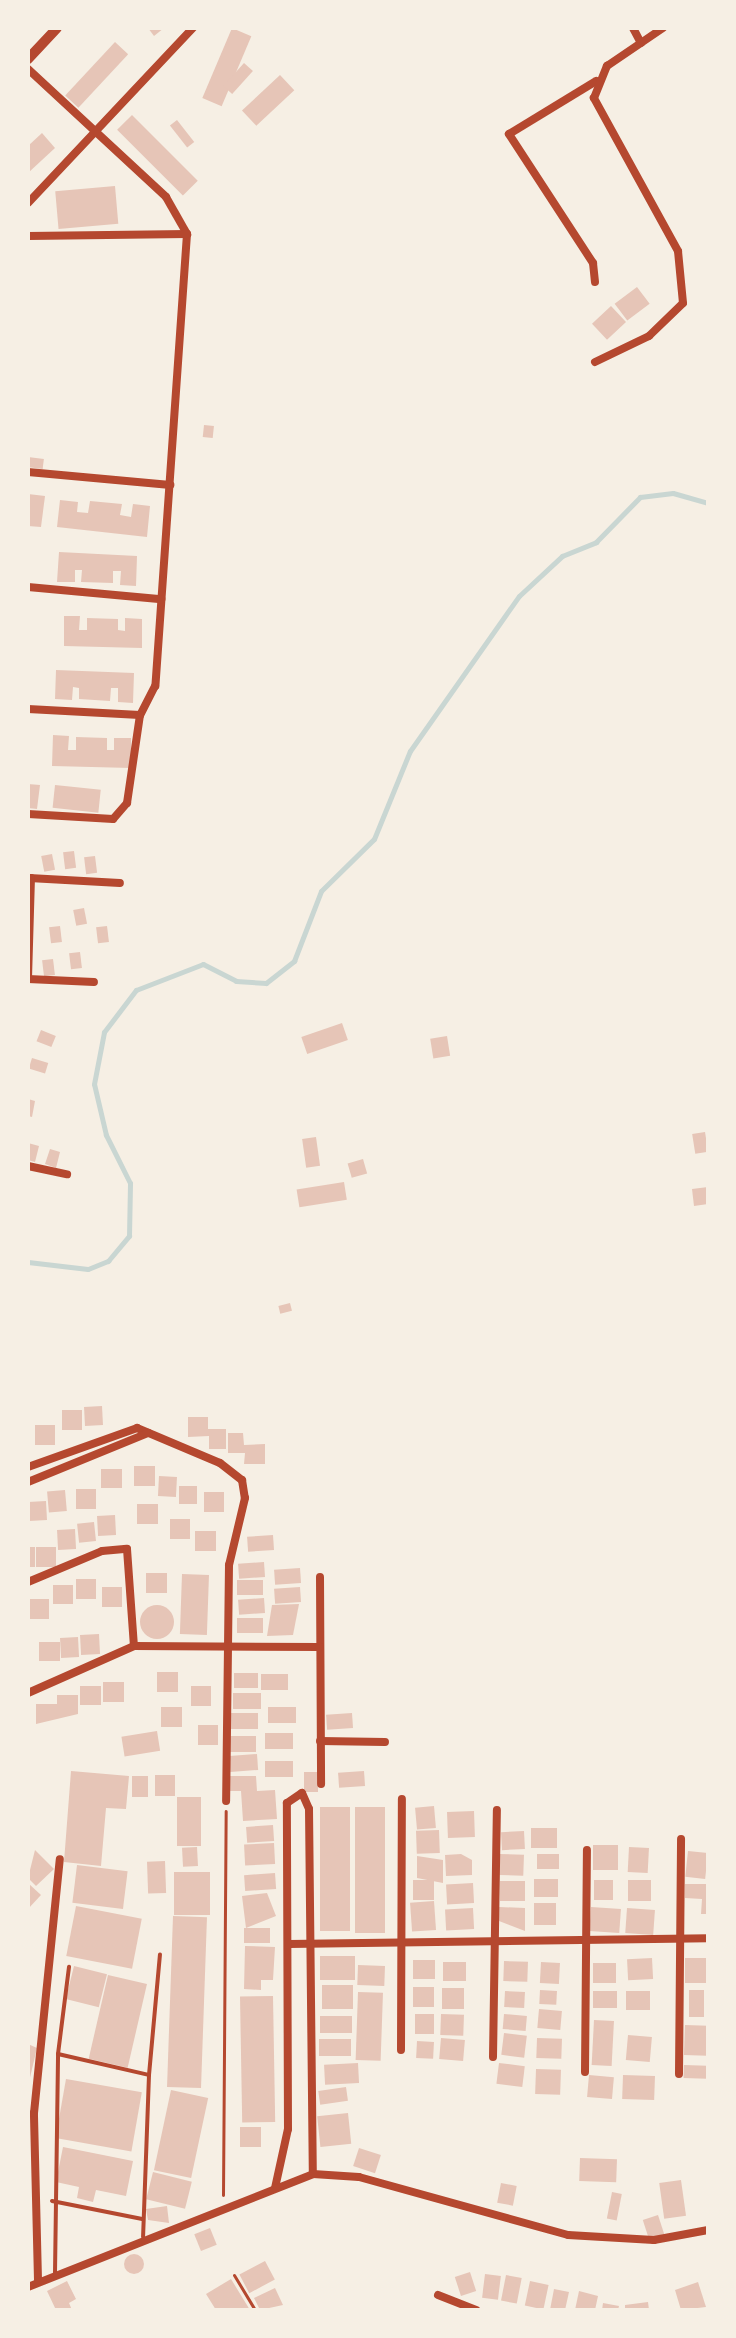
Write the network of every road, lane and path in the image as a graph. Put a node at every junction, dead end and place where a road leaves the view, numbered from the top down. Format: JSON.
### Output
{"nodes":[{"id":1,"x":57,"y":28,"type":"edge"},
{"id":2,"x":193,"y":28,"type":"edge"},
{"id":3,"x":633,"y":28,"type":"edge"},
{"id":4,"x":663,"y":28,"type":"edge"},
{"id":5,"x":641,"y":43,"type":"junction"},
{"id":6,"x":28,"y":59,"type":"edge"},
{"id":7,"x":28,"y":69,"type":"edge"},
{"id":8,"x":596,"y":81,"type":"junction"},
{"id":9,"x":94,"y":133,"type":"junction"},
{"id":10,"x":28,"y":203,"type":"edge"},
{"id":11,"x":187,"y":234,"type":"junction"},
{"id":12,"x":28,"y":236,"type":"edge"},
{"id":13,"x":595,"y":282,"type":"dead end"},
{"id":14,"x":595,"y":362,"type":"dead end"},
{"id":15,"x":28,"y":472,"type":"edge"},
{"id":16,"x":170,"y":485,"type":"junction"},
{"id":17,"x":28,"y":587,"type":"edge"},
{"id":18,"x":161,"y":599,"type":"junction"},
{"id":19,"x":28,"y":709,"type":"edge"},
{"id":20,"x":140,"y":715,"type":"junction"},
{"id":21,"x":28,"y":814,"type":"edge"},
{"id":22,"x":30,"y":878,"type":"edge"},
{"id":23,"x":120,"y":883,"type":"dead end"},
{"id":24,"x":28,"y":978,"type":"edge"},
{"id":25,"x":94,"y":982,"type":"dead end"},
{"id":26,"x":28,"y":1166,"type":"edge"},
{"id":27,"x":67,"y":1174,"type":"dead end"},
{"id":28,"x":148,"y":1433,"type":"junction"},
{"id":29,"x":28,"y":1467,"type":"edge"},
{"id":30,"x":28,"y":1482,"type":"edge"},
{"id":31,"x":320,"y":1577,"type":"dead end"},
{"id":32,"x":28,"y":1582,"type":"edge"},
{"id":33,"x":134,"y":1646,"type":"junction"},
{"id":34,"x":229,"y":1646,"type":"junction"},
{"id":35,"x":320,"y":1647,"type":"junction"},
{"id":36,"x":28,"y":1693,"type":"edge"},
{"id":37,"x":320,"y":1741,"type":"junction"},
{"id":38,"x":385,"y":1742,"type":"dead end"},
{"id":39,"x":321,"y":1784,"type":"dead end"},
{"id":40,"x":402,"y":1799,"type":"dead end"},
{"id":41,"x":226,"y":1801,"type":"joint"},
{"id":42,"x":497,"y":1810,"type":"dead end"},
{"id":43,"x":681,"y":1839,"type":"dead end"},
{"id":44,"x":587,"y":1850,"type":"dead end"},
{"id":45,"x":60,"y":1859,"type":"dead end"},
{"id":46,"x":708,"y":1938,"type":"edge"},
{"id":47,"x":589,"y":1939,"type":"junction"},
{"id":48,"x":682,"y":1939,"type":"junction"},
{"id":49,"x":402,"y":1941,"type":"junction"},
{"id":50,"x":498,"y":1941,"type":"junction"},
{"id":51,"x":312,"y":1942,"type":"junction"},
{"id":52,"x":289,"y":1944,"type":"junction"},
{"id":53,"x":160,"y":1955,"type":"dead end"},
{"id":54,"x":69,"y":1967,"type":"dead end"},
{"id":55,"x":401,"y":2050,"type":"dead end"},
{"id":56,"x":58,"y":2054,"type":"junction"},
{"id":57,"x":493,"y":2057,"type":"dead end"},
{"id":58,"x":585,"y":2072,"type":"dead end"},
{"id":59,"x":679,"y":2074,"type":"dead end"},
{"id":60,"x":149,"y":2075,"type":"junction"},
{"id":61,"x":31,"y":2103,"type":"edge"},
{"id":62,"x":313,"y":2174,"type":"junction"},
{"id":63,"x":275,"y":2188,"type":"junction"},
{"id":64,"x":52,"y":2201,"type":"junction"},
{"id":65,"x":223,"y":2207,"type":"junction"},
{"id":66,"x":142,"y":2219,"type":"junction"},
{"id":67,"x":708,"y":2230,"type":"edge"},
{"id":68,"x":143,"y":2237,"type":"junction"},
{"id":69,"x":55,"y":2273,"type":"junction"},
{"id":70,"x":234,"y":2275,"type":"dead end"},
{"id":71,"x":38,"y":2280,"type":"junction"},
{"id":72,"x":28,"y":2287,"type":"edge"},
{"id":73,"x":438,"y":2295,"type":"dead end"},
{"id":74,"x":255,"y":2310,"type":"edge"},
{"id":75,"x":476,"y":2310,"type":"edge"}],
"edges":[{"from":1,"to":6,"type":"street"},
{"from":2,"to":9,"type":"street"},
{"from":3,"to":5,"type":"street"},
{"from":4,"to":5,"type":"street"},
{"from":5,"to":8,"type":"street"},
{"from":7,"to":9,"type":"street"},
{"from":8,"to":13,"type":"street"},
{"from":8,"to":14,"type":"street"},
{"from":9,"to":10,"type":"street"},
{"from":9,"to":11,"type":"street"},
{"from":11,"to":12,"type":"street"},
{"from":11,"to":16,"type":"street"},
{"from":15,"to":16,"type":"street"},
{"from":16,"to":18,"type":"street"},
{"from":17,"to":18,"type":"street"},
{"from":18,"to":20,"type":"street"},
{"from":19,"to":20,"type":"street"},
{"from":20,"to":21,"type":"street"},
{"from":22,"to":23,"type":"street"},
{"from":22,"to":24,"type":"street"},
{"from":24,"to":25,"type":"street"},
{"from":26,"to":27,"type":"street"},
{"from":28,"to":29,"type":"street"},
{"from":28,"to":30,"type":"street"},
{"from":28,"to":34,"type":"street"},
{"from":31,"to":35,"type":"street"},
{"from":32,"to":33,"type":"street"},
{"from":33,"to":34,"type":"street"},
{"from":33,"to":36,"type":"street"},
{"from":34,"to":35,"type":"street"},
{"from":34,"to":41,"type":"street"},
{"from":35,"to":37,"type":"street"},
{"from":37,"to":38,"type":"street"},
{"from":37,"to":39,"type":"street"},
{"from":40,"to":49,"type":"street"},
{"from":41,"to":65,"type":"path"},
{"from":42,"to":50,"type":"street"},
{"from":43,"to":48,"type":"street"},
{"from":44,"to":47,"type":"street"},
{"from":45,"to":61,"type":"street"},
{"from":46,"to":48,"type":"street"},
{"from":47,"to":48,"type":"street"},
{"from":47,"to":50,"type":"street"},
{"from":47,"to":58,"type":"street"},
{"from":48,"to":59,"type":"street"},
{"from":49,"to":50,"type":"street"},
{"from":49,"to":51,"type":"street"},
{"from":49,"to":55,"type":"street"},
{"from":50,"to":57,"type":"street"},
{"from":51,"to":52,"type":"street"},
{"from":51,"to":52,"type":"street"},
{"from":51,"to":62,"type":"street"},
{"from":52,"to":63,"type":"street"},
{"from":53,"to":60,"type":"lane"},
{"from":54,"to":56,"type":"lane"},
{"from":56,"to":60,"type":"lane"},
{"from":56,"to":64,"type":"lane"},
{"from":60,"to":66,"type":"lane"},
{"from":61,"to":71,"type":"street"},
{"from":62,"to":63,"type":"street"},
{"from":62,"to":67,"type":"street"},
{"from":63,"to":65,"type":"street"},
{"from":64,"to":66,"type":"lane"},
{"from":64,"to":69,"type":"lane"},
{"from":65,"to":68,"type":"street"},
{"from":66,"to":68,"type":"lane"},
{"from":68,"to":69,"type":"street"},
{"from":69,"to":71,"type":"street"},
{"from":70,"to":74,"type":"path"},
{"from":71,"to":72,"type":"street"},
{"from":73,"to":75,"type":"street"}]}
